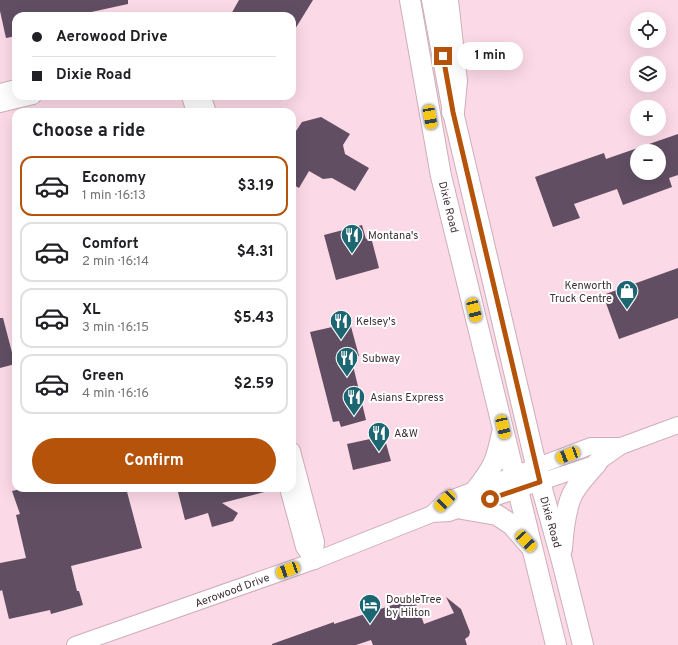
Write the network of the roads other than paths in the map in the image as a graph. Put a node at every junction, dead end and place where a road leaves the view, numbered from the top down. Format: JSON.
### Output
{"nodes":[{"id":1,"x":410,"y":0,"type":"edge"},
{"id":2,"x":432,"y":0,"type":"edge"},
{"id":3,"x":447,"y":0,"type":"edge"},
{"id":4,"x":12,"y":89,"type":"edge"},
{"id":5,"x":0,"y":92,"type":"edge"},
{"id":6,"x":16,"y":100,"type":"edge"},
{"id":7,"x":0,"y":104,"type":"edge"},
{"id":8,"x":453,"y":112,"type":"junction"},
{"id":9,"x":678,"y":425,"type":"edge"},
{"id":10,"x":503,"y":427,"type":"junction"},
{"id":11,"x":621,"y":446,"type":"junction"},
{"id":12,"x":597,"y":462,"type":"junction"},
{"id":13,"x":296,"y":466,"type":"edge"},
{"id":14,"x":538,"y":474,"type":"junction"},
{"id":15,"x":516,"y":482,"type":"junction"},
{"id":16,"x":475,"y":491,"type":"junction"},
{"id":17,"x":289,"y":492,"type":"edge"},
{"id":18,"x":462,"y":509,"type":"junction"},
{"id":19,"x":432,"y":514,"type":"junction"},
{"id":20,"x":533,"y":549,"type":"junction"},
{"id":21,"x":314,"y":561,"type":"junction"},
{"id":22,"x":562,"y":561,"type":"junction"},
{"id":23,"x":75,"y":645,"type":"edge"},
{"id":24,"x":556,"y":645,"type":"edge"},
{"id":25,"x":583,"y":645,"type":"edge"}],
"edges":[{"from":1,"to":10,"type":"main road","name":"Dixie Road"},
{"from":2,"to":8,"type":"main road","name":"Dixie Road"},
{"from":3,"to":8,"type":"highway"},
{"from":4,"to":5,"type":"street"},
{"from":6,"to":7,"type":"street"},
{"from":8,"to":14,"type":"main road","name":"Dixie Road"},
{"from":9,"to":11,"type":"street","name":"Aerowood Drive"},
{"from":10,"to":15,"type":"main road","name":"Dixie Road"},
{"from":10,"to":16,"type":"main road"},
{"from":11,"to":12,"type":"street","name":"Aerowood Drive"},
{"from":11,"to":14,"type":"street","name":"Aerowood Drive"},
{"from":12,"to":14,"type":"street","name":"Aerowood Drive"},
{"from":12,"to":22,"type":"main road"},
{"from":13,"to":21,"type":"street"},
{"from":14,"to":15,"type":"street","name":"Aerowood Drive"},
{"from":14,"to":22,"type":"main road","name":"Dixie Road"},
{"from":15,"to":16,"type":"street","name":"Aerowood Drive"},
{"from":15,"to":18,"type":"street","name":"Aerowood Drive"},
{"from":15,"to":20,"type":"main road","name":"Dixie Road"},
{"from":16,"to":19,"type":"street","name":"Aerowood Drive"},
{"from":17,"to":21,"type":"street"},
{"from":18,"to":19,"type":"street","name":"Aerowood Drive"},
{"from":18,"to":20,"type":"main road"},
{"from":19,"to":21,"type":"street","name":"Aerowood Drive"},
{"from":20,"to":24,"type":"main road","name":"Dixie Road"},
{"from":21,"to":23,"type":"street","name":"Aerowood Drive"},
{"from":22,"to":25,"type":"main road","name":"Dixie Road"}]}
